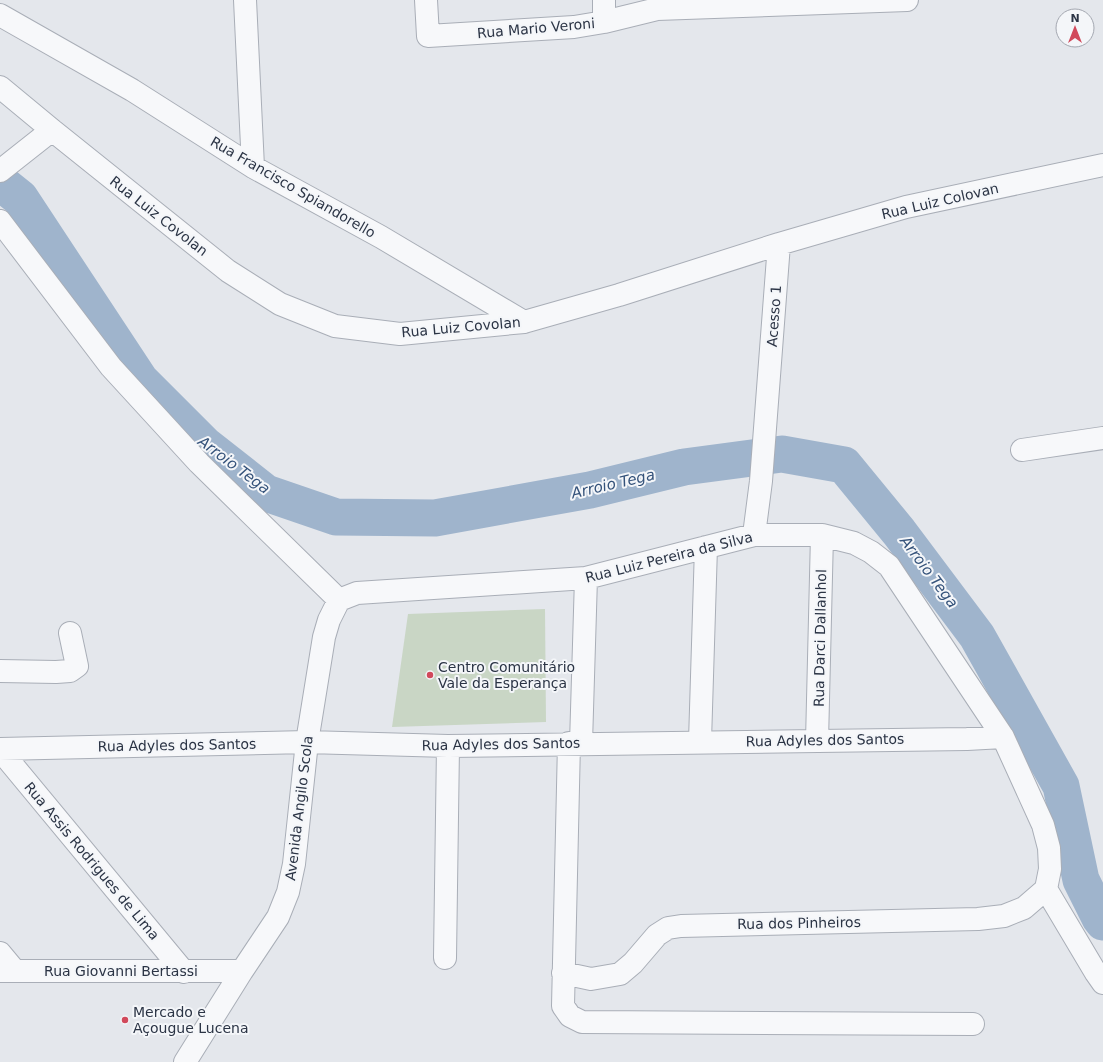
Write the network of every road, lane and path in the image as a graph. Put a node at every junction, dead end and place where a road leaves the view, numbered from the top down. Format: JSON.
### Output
{"nodes":[{"id":1,"x":245,"y":0,"type":"edge"},
{"id":2,"x":426,"y":0,"type":"edge"},
{"id":3,"x":604,"y":0,"type":"edge"},
{"id":4,"x":907,"y":0,"type":"edge"},
{"id":5,"x":0,"y":15,"type":"edge"},
{"id":6,"x":604,"y":22,"type":"junction"},
{"id":7,"x":0,"y":87,"type":"edge"},
{"id":8,"x":52,"y":130,"type":"junction"},
{"id":9,"x":8,"y":165,"type":"edge"},
{"id":10,"x":1103,"y":165,"type":"edge"},
{"id":11,"x":253,"y":167,"type":"junction"},
{"id":12,"x":0,"y":221,"type":"edge"},
{"id":13,"x":779,"y":244,"type":"junction"},
{"id":14,"x":524,"y":322,"type":"junction"},
{"id":15,"x":1103,"y":438,"type":"edge"},
{"id":16,"x":1022,"y":450,"type":"dead end"},
{"id":17,"x":754,"y":535,"type":"junction"},
{"id":18,"x":822,"y":535,"type":"junction"},
{"id":19,"x":706,"y":547,"type":"junction"},
{"id":20,"x":586,"y":578,"type":"junction"},
{"id":21,"x":339,"y":600,"type":"junction"},
{"id":22,"x":70,"y":633,"type":"dead end"},
{"id":23,"x":0,"y":671,"type":"edge"},
{"id":24,"x":1003,"y":737,"type":"junction"},
{"id":25,"x":700,"y":741,"type":"junction"},
{"id":26,"x":817,"y":741,"type":"junction"},
{"id":27,"x":307,"y":742,"type":"junction"},
{"id":28,"x":575,"y":743,"type":"junction"},
{"id":29,"x":448,"y":746,"type":"junction"},
{"id":30,"x":0,"y":749,"type":"edge"},
{"id":31,"x":1046,"y":889,"type":"junction"},
{"id":32,"x":0,"y":953,"type":"edge"},
{"id":33,"x":445,"y":958,"type":"dead end"},
{"id":34,"x":8,"y":971,"type":"edge"},
{"id":35,"x":242,"y":971,"type":"junction"},
{"id":36,"x":184,"y":972,"type":"junction"},
{"id":37,"x":563,"y":973,"type":"junction"},
{"id":38,"x":1103,"y":983,"type":"edge"},
{"id":39,"x":973,"y":1024,"type":"dead end"},
{"id":40,"x":185,"y":1062,"type":"edge"}],
"edges":[{"from":1,"to":11,"type":"street"},
{"from":2,"to":6,"type":"street","name":"Rua Mario Veroni"},
{"from":3,"to":6,"type":"street"},
{"from":4,"to":6,"type":"street","name":"Rua Mario Veroni"},
{"from":5,"to":11,"type":"street","name":"Rua Francisco Spiandorello"},
{"from":7,"to":8,"type":"street","name":"Rua Luiz Covolan"},
{"from":8,"to":9,"type":"street"},
{"from":8,"to":14,"type":"street","name":"Rua Luiz Covolan"},
{"from":10,"to":13,"type":"street","name":"Rua Luiz Colovan"},
{"from":11,"to":14,"type":"street","name":"Rua Francisco Spiandorello"},
{"from":12,"to":21,"type":"street"},
{"from":13,"to":14,"type":"street","name":"Rua Luiz Covolan"},
{"from":13,"to":17,"type":"street","name":"Acesso 1"},
{"from":15,"to":16,"type":"street"},
{"from":17,"to":18,"type":"street","name":"Rua Luiz Pereira da Silva"},
{"from":17,"to":19,"type":"street","name":"Rua Luiz Pereira da Silva"},
{"from":18,"to":24,"type":"street","name":"Rua Luiz Pereira da Silva"},
{"from":18,"to":26,"type":"street","name":"Rua Darci Dallanhol"},
{"from":19,"to":20,"type":"street","name":"Rua Luiz Pereira da Silva"},
{"from":19,"to":25,"type":"street"},
{"from":20,"to":21,"type":"street","name":"Rua Luiz Pereira da Silva"},
{"from":20,"to":28,"type":"street"},
{"from":21,"to":27,"type":"street","name":"Avenida Angilo Scola"},
{"from":22,"to":23,"type":"street"},
{"from":24,"to":26,"type":"street","name":"Rua Adyles dos Santos"},
{"from":24,"to":31,"type":"street","name":"Rua Luiz Pereira da Silva"},
{"from":25,"to":26,"type":"street","name":"Rua Adyles dos Santos"},
{"from":25,"to":28,"type":"street","name":"Rua Adyles dos Santos"},
{"from":27,"to":29,"type":"street","name":"Rua Adyles dos Santos"},
{"from":27,"to":30,"type":"street","name":"Rua Adyles dos Santos"},
{"from":27,"to":35,"type":"street","name":"Avenida Angilo Scola"},
{"from":28,"to":29,"type":"street","name":"Rua Adyles dos Santos"},
{"from":28,"to":37,"type":"street"},
{"from":29,"to":33,"type":"street"},
{"from":30,"to":36,"type":"street","name":"Rua Assis Rodrigues de Lima"},
{"from":31,"to":37,"type":"street","name":"Rua dos Pinheiros"},
{"from":31,"to":38,"type":"street"},
{"from":32,"to":34,"type":"street"},
{"from":34,"to":36,"type":"street","name":"Rua Giovanni Bertassi"},
{"from":35,"to":36,"type":"street","name":"Rua Giovanni Bertassi"},
{"from":35,"to":40,"type":"street","name":"Avenida Angilo Scola"},
{"from":37,"to":39,"type":"street"}]}
